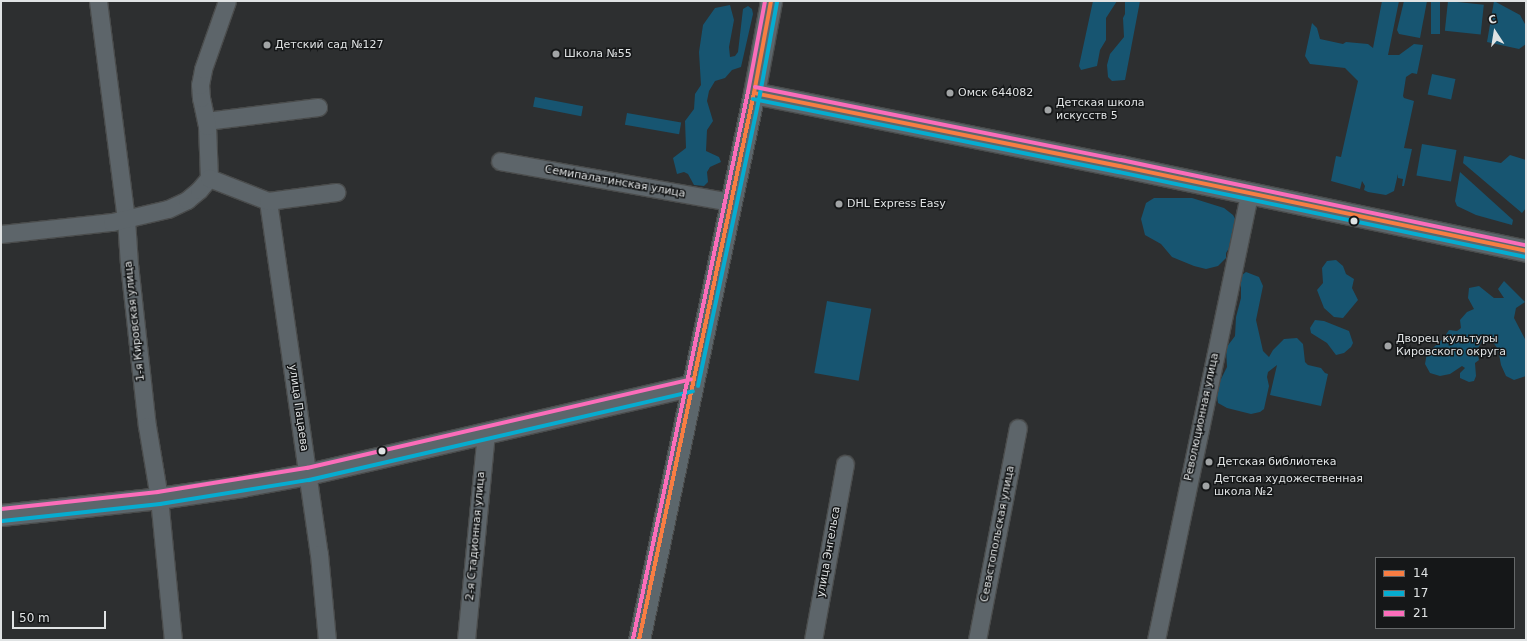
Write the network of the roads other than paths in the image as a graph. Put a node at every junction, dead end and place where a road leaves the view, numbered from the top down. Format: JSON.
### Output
{"nodes":[{"id":1,"x":98,"y":1,"type":"edge"},
{"id":2,"x":227,"y":1,"type":"edge"},
{"id":3,"x":771,"y":1,"type":"edge"},
{"id":4,"x":754,"y":93,"type":"junction"},
{"id":5,"x":318,"y":107,"type":"dead end"},
{"id":6,"x":206,"y":121,"type":"junction"},
{"id":7,"x":500,"y":161,"type":"dead end"},
{"id":8,"x":208,"y":178,"type":"junction"},
{"id":9,"x":336,"y":192,"type":"dead end"},
{"id":10,"x":1250,"y":194,"type":"junction"},
{"id":11,"x":268,"y":201,"type":"junction"},
{"id":12,"x":731,"y":202,"type":"junction"},
{"id":13,"x":126,"y":220,"type":"junction"},
{"id":14,"x":1,"y":234,"type":"edge"},
{"id":15,"x":1526,"y":250,"type":"edge"},
{"id":16,"x":692,"y":385,"type":"junction"},
{"id":17,"x":1018,"y":428,"type":"dead end"},
{"id":18,"x":486,"y":433,"type":"junction"},
{"id":19,"x":844,"y":464,"type":"dead end"},
{"id":20,"x":308,"y":474,"type":"junction"},
{"id":21,"x":159,"y":498,"type":"junction"},
{"id":22,"x":1,"y":515,"type":"edge"},
{"id":23,"x":173,"y":640,"type":"edge"},
{"id":24,"x":327,"y":640,"type":"edge"},
{"id":25,"x":466,"y":640,"type":"edge"},
{"id":26,"x":639,"y":640,"type":"edge"},
{"id":27,"x":813,"y":640,"type":"edge"},
{"id":28,"x":977,"y":640,"type":"edge"},
{"id":29,"x":1156,"y":640,"type":"edge"}],
"edges":[{"from":1,"to":13,"type":"street","name":"1-я Кировская улица"},
{"from":2,"to":6,"type":"street"},
{"from":3,"to":4,"type":"main road"},
{"from":4,"to":10,"type":"main road"},
{"from":4,"to":12,"type":"main road"},
{"from":5,"to":6,"type":"street"},
{"from":6,"to":8,"type":"street"},
{"from":7,"to":12,"type":"street","name":"Семипалатинская улица"},
{"from":8,"to":11,"type":"street"},
{"from":8,"to":13,"type":"street"},
{"from":9,"to":11,"type":"street"},
{"from":10,"to":15,"type":"main road"},
{"from":10,"to":29,"type":"street","name":"Революционная улица"},
{"from":11,"to":20,"type":"street","name":"улица Пацаева"},
{"from":12,"to":16,"type":"main road"},
{"from":13,"to":14,"type":"street"},
{"from":13,"to":21,"type":"street","name":"1-я Кировская улица"},
{"from":16,"to":18,"type":"main road"},
{"from":16,"to":26,"type":"main road"},
{"from":17,"to":28,"type":"street","name":"Севастопольская улица"},
{"from":18,"to":20,"type":"main road"},
{"from":18,"to":25,"type":"street","name":"2-я Стадионная улица"},
{"from":19,"to":27,"type":"street","name":"улица Энгельса"},
{"from":20,"to":21,"type":"main road"},
{"from":20,"to":24,"type":"street","name":"улица Пацаева"},
{"from":21,"to":22,"type":"main road"},
{"from":21,"to":23,"type":"street","name":"1-я Кировская улица"}]}
